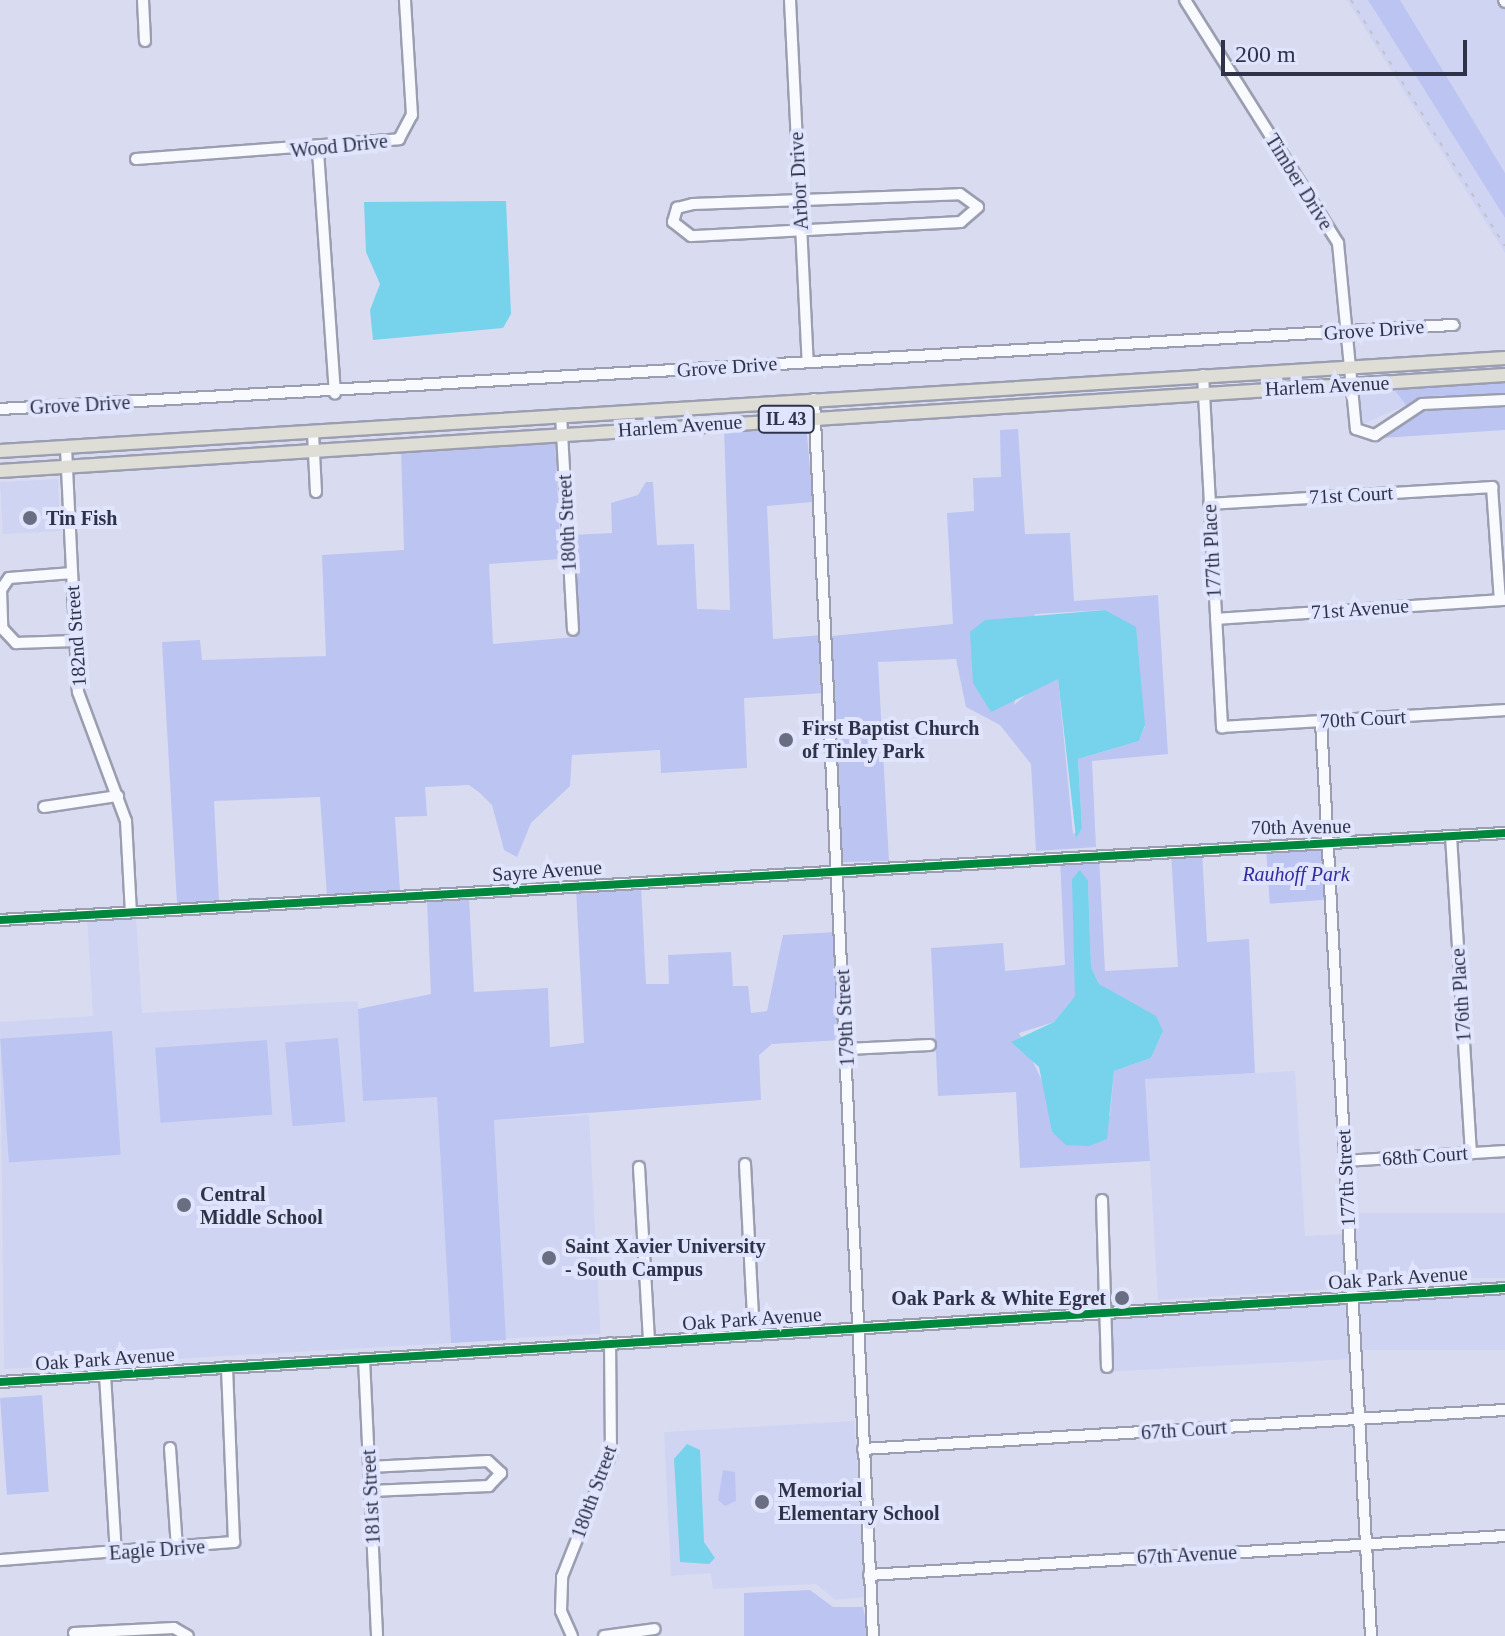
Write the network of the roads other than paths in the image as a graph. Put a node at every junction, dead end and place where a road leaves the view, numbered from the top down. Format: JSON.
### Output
{"nodes":[{"id":1,"x":143,"y":0,"type":"edge"},
{"id":2,"x":405,"y":0,"type":"edge"},
{"id":3,"x":790,"y":0,"type":"edge"},
{"id":4,"x":1185,"y":0,"type":"edge"},
{"id":5,"x":145,"y":41,"type":"dead end"},
{"id":6,"x":318,"y":151,"type":"junction"},
{"id":7,"x":136,"y":159,"type":"dead end"},
{"id":8,"x":800,"y":200,"type":"junction"},
{"id":9,"x":801,"y":232,"type":"junction"},
{"id":10,"x":1454,"y":325,"type":"dead end"},
{"id":11,"x":1348,"y":332,"type":"junction"},
{"id":12,"x":1505,"y":358,"type":"edge"},
{"id":13,"x":808,"y":362,"type":"junction"},
{"id":14,"x":1350,"y":368,"type":"junction"},
{"id":15,"x":1203,"y":375,"type":"junction"},
{"id":16,"x":1505,"y":375,"type":"edge"},
{"id":17,"x":1057,"y":384,"type":"junction"},
{"id":18,"x":1351,"y":385,"type":"junction"},
{"id":19,"x":335,"y":393,"type":"junction"},
{"id":20,"x":1204,"y":393,"type":"junction"},
{"id":21,"x":814,"y":399,"type":"junction"},
{"id":22,"x":1505,"y":400,"type":"edge"},
{"id":23,"x":1058,"y":402,"type":"junction"},
{"id":24,"x":0,"y":409,"type":"edge"},
{"id":25,"x":561,"y":415,"type":"junction"},
{"id":26,"x":815,"y":417,"type":"junction"},
{"id":27,"x":313,"y":433,"type":"junction"},
{"id":28,"x":563,"y":433,"type":"junction"},
{"id":29,"x":66,"y":448,"type":"junction"},
{"id":30,"x":314,"y":448,"type":"junction"},
{"id":31,"x":0,"y":451,"type":"edge"},
{"id":32,"x":66,"y":466,"type":"junction"},
{"id":33,"x":0,"y":471,"type":"edge"},
{"id":34,"x":316,"y":492,"type":"dead end"},
{"id":35,"x":1209,"y":504,"type":"junction"},
{"id":36,"x":72,"y":573,"type":"junction"},
{"id":37,"x":1503,"y":600,"type":"edge"},
{"id":38,"x":1216,"y":619,"type":"junction"},
{"id":39,"x":573,"y":630,"type":"dead end"},
{"id":40,"x":75,"y":641,"type":"junction"},
{"id":41,"x":1505,"y":710,"type":"edge"},
{"id":42,"x":1321,"y":721,"type":"junction"},
{"id":43,"x":1222,"y":727,"type":"joint"},
{"id":44,"x":118,"y":796,"type":"junction"},
{"id":45,"x":44,"y":807,"type":"dead end"},
{"id":46,"x":1505,"y":833,"type":"edge"},
{"id":47,"x":1451,"y":836,"type":"junction"},
{"id":48,"x":1328,"y":844,"type":"junction"},
{"id":49,"x":1097,"y":852,"type":"joint"},
{"id":50,"x":839,"y":869,"type":"junction"},
{"id":51,"x":131,"y":912,"type":"junction"},
{"id":52,"x":0,"y":920,"type":"edge"},
{"id":53,"x":930,"y":1045,"type":"dead end"},
{"id":54,"x":847,"y":1049,"type":"junction"},
{"id":55,"x":1505,"y":1151,"type":"edge"},
{"id":56,"x":1471,"y":1153,"type":"junction"},
{"id":57,"x":1345,"y":1161,"type":"junction"},
{"id":58,"x":745,"y":1164,"type":"dead end"},
{"id":59,"x":639,"y":1167,"type":"dead end"},
{"id":60,"x":1102,"y":1200,"type":"dead end"},
{"id":61,"x":1505,"y":1288,"type":"edge"},
{"id":62,"x":1353,"y":1297,"type":"junction"},
{"id":63,"x":1108,"y":1312,"type":"junction"},
{"id":64,"x":859,"y":1328,"type":"junction"},
{"id":65,"x":754,"y":1334,"type":"junction"},
{"id":66,"x":649,"y":1341,"type":"junction"},
{"id":67,"x":610,"y":1343,"type":"junction"},
{"id":68,"x":364,"y":1359,"type":"junction"},
{"id":69,"x":227,"y":1367,"type":"junction"},
{"id":70,"x":1107,"y":1367,"type":"dead end"},
{"id":71,"x":105,"y":1375,"type":"junction"},
{"id":72,"x":0,"y":1382,"type":"edge"},
{"id":73,"x":1505,"y":1410,"type":"edge"},
{"id":74,"x":1359,"y":1420,"type":"junction"},
{"id":75,"x":170,"y":1448,"type":"dead end"},
{"id":76,"x":863,"y":1449,"type":"junction"},
{"id":77,"x":369,"y":1467,"type":"junction"},
{"id":78,"x":370,"y":1491,"type":"junction"},
{"id":79,"x":1505,"y":1536,"type":"edge"},
{"id":80,"x":1366,"y":1544,"type":"junction"},
{"id":81,"x":177,"y":1549,"type":"junction"},
{"id":82,"x":116,"y":1553,"type":"junction"},
{"id":83,"x":0,"y":1560,"type":"edge"},
{"id":84,"x":869,"y":1575,"type":"junction"},
{"id":85,"x":655,"y":1629,"type":"dead end"},
{"id":86,"x":74,"y":1633,"type":"dead end"},
{"id":87,"x":188,"y":1636,"type":"edge"},
{"id":88,"x":377,"y":1636,"type":"edge"},
{"id":89,"x":572,"y":1636,"type":"edge"},
{"id":90,"x":604,"y":1636,"type":"edge"},
{"id":91,"x":873,"y":1636,"type":"edge"},
{"id":92,"x":1371,"y":1636,"type":"edge"}],
"edges":[{"from":1,"to":5,"type":"street"},
{"from":2,"to":6,"type":"street","name":"Wood Drive"},
{"from":3,"to":8,"type":"street","name":"Arbor Drive"},
{"from":4,"to":11,"type":"street","name":"Timber Drive"},
{"from":6,"to":7,"type":"street","name":"Wood Drive"},
{"from":6,"to":19,"type":"street"},
{"from":8,"to":9,"type":"street","name":"Arbor Drive"},
{"from":8,"to":9,"type":"street"},
{"from":8,"to":9,"type":"street"},
{"from":9,"to":13,"type":"street","name":"Arbor Drive"},
{"from":10,"to":11,"type":"street","name":"Grove Drive"},
{"from":11,"to":13,"type":"street","name":"Grove Drive"},
{"from":11,"to":14,"type":"street","name":"Timber Drive"},
{"from":12,"to":14,"type":"main road","name":"Harlem Avenue","number":"IL 43"},
{"from":13,"to":19,"type":"street","name":"Grove Drive"},
{"from":14,"to":15,"type":"main road","name":"Harlem Avenue","number":"IL 43"},
{"from":14,"to":18,"type":"street","name":"Timber Drive"},
{"from":15,"to":17,"type":"main road","name":"Harlem Avenue","number":"IL 43"},
{"from":15,"to":20,"type":"street","name":"177th Place"},
{"from":16,"to":18,"type":"main road","name":"Harlem Avenue","number":"IL 43"},
{"from":17,"to":21,"type":"main road","name":"Harlem Avenue","number":"IL 43"},
{"from":17,"to":23,"type":"main road"},
{"from":18,"to":20,"type":"main road","name":"Harlem Avenue","number":"IL 43"},
{"from":18,"to":22,"type":"street","name":"Timber Drive"},
{"from":19,"to":24,"type":"street","name":"Grove Drive"},
{"from":20,"to":23,"type":"main road","name":"Harlem Avenue","number":"IL 43"},
{"from":20,"to":35,"type":"street","name":"177th Place"},
{"from":21,"to":25,"type":"main road","name":"Harlem Avenue","number":"IL 43"},
{"from":21,"to":26,"type":"street","name":"179th Street"},
{"from":23,"to":26,"type":"main road","name":"Harlem Avenue","number":"IL 43"},
{"from":25,"to":27,"type":"main road","name":"Harlem Avenue","number":"IL 43"},
{"from":25,"to":28,"type":"street","name":"180th Street"},
{"from":26,"to":28,"type":"main road","name":"Harlem Avenue","number":"IL 43"},
{"from":26,"to":50,"type":"street","name":"179th Street"},
{"from":27,"to":29,"type":"main road","name":"Harlem Avenue","number":"IL 43"},
{"from":27,"to":30,"type":"street"},
{"from":28,"to":30,"type":"main road","name":"Harlem Avenue","number":"IL 43"},
{"from":28,"to":39,"type":"street","name":"180th Street"},
{"from":29,"to":31,"type":"main road","name":"Harlem Avenue","number":"IL 43"},
{"from":29,"to":32,"type":"street","name":"182nd Street"},
{"from":30,"to":32,"type":"main road","name":"Harlem Avenue","number":"IL 43"},
{"from":30,"to":34,"type":"street"},
{"from":32,"to":33,"type":"main road","name":"Harlem Avenue","number":"IL 43"},
{"from":32,"to":36,"type":"street","name":"182nd Street"},
{"from":35,"to":37,"type":"street","name":"71st Court"},
{"from":35,"to":38,"type":"street","name":"177th Place"},
{"from":36,"to":40,"type":"street","name":"182nd Street"},
{"from":36,"to":40,"type":"street"},
{"from":37,"to":38,"type":"street","name":"71st Avenue"},
{"from":38,"to":43,"type":"street","name":"177th Place"},
{"from":40,"to":44,"type":"street","name":"182nd Street"},
{"from":41,"to":42,"type":"street","name":"70th Court"},
{"from":42,"to":43,"type":"street","name":"70th Court"},
{"from":42,"to":48,"type":"street","name":"177th Street"},
{"from":44,"to":45,"type":"street"},
{"from":44,"to":51,"type":"street","name":"182nd Street"},
{"from":46,"to":47,"type":"street","name":"70th Avenue"},
{"from":47,"to":48,"type":"street","name":"70th Avenue"},
{"from":47,"to":56,"type":"street","name":"176th Place"},
{"from":48,"to":49,"type":"street","name":"70th Avenue"},
{"from":48,"to":57,"type":"street","name":"177th Street"},
{"from":49,"to":50,"type":"street","name":"Sayre Avenue"},
{"from":50,"to":51,"type":"street","name":"Sayre Avenue"},
{"from":50,"to":54,"type":"street","name":"179th Street"},
{"from":51,"to":52,"type":"street","name":"Sayre Avenue"},
{"from":53,"to":54,"type":"street"},
{"from":54,"to":64,"type":"street","name":"179th Street"},
{"from":55,"to":56,"type":"street","name":"68th Court"},
{"from":56,"to":57,"type":"street","name":"68th Court"},
{"from":57,"to":62,"type":"street","name":"177th Street"},
{"from":58,"to":65,"type":"street"},
{"from":59,"to":66,"type":"street"},
{"from":60,"to":63,"type":"street"},
{"from":61,"to":62,"type":"street","name":"Oak Park Avenue"},
{"from":62,"to":63,"type":"street","name":"Oak Park Avenue"},
{"from":62,"to":74,"type":"street","name":"177th Street"},
{"from":63,"to":64,"type":"street","name":"Oak Park Avenue"},
{"from":63,"to":70,"type":"street"},
{"from":64,"to":65,"type":"street","name":"Oak Park Avenue"},
{"from":64,"to":76,"type":"street","name":"179th Street"},
{"from":65,"to":66,"type":"street","name":"Oak Park Avenue"},
{"from":66,"to":67,"type":"street","name":"Oak Park Avenue"},
{"from":67,"to":68,"type":"street","name":"Oak Park Avenue"},
{"from":67,"to":89,"type":"street","name":"180th Street"},
{"from":68,"to":69,"type":"street","name":"Oak Park Avenue"},
{"from":68,"to":77,"type":"street","name":"181st Street"},
{"from":69,"to":71,"type":"street","name":"Oak Park Avenue"},
{"from":69,"to":81,"type":"street","name":"Eagle Drive"},
{"from":71,"to":72,"type":"street","name":"Oak Park Avenue"},
{"from":71,"to":82,"type":"street"},
{"from":73,"to":74,"type":"street","name":"67th Court"},
{"from":74,"to":76,"type":"street","name":"67th Court"},
{"from":74,"to":80,"type":"street","name":"177th Street"},
{"from":75,"to":81,"type":"street"},
{"from":76,"to":84,"type":"street","name":"179th Street"},
{"from":77,"to":78,"type":"street","name":"181st Street"},
{"from":77,"to":78,"type":"street"},
{"from":78,"to":88,"type":"street","name":"181st Street"},
{"from":79,"to":80,"type":"street","name":"67th Avenue"},
{"from":80,"to":84,"type":"street","name":"67th Avenue"},
{"from":80,"to":92,"type":"street","name":"177th Street"},
{"from":81,"to":82,"type":"street","name":"Eagle Drive"},
{"from":82,"to":83,"type":"street","name":"Eagle Drive"},
{"from":84,"to":91,"type":"street","name":"179th Street"},
{"from":85,"to":90,"type":"street"},
{"from":86,"to":87,"type":"street"}]}
